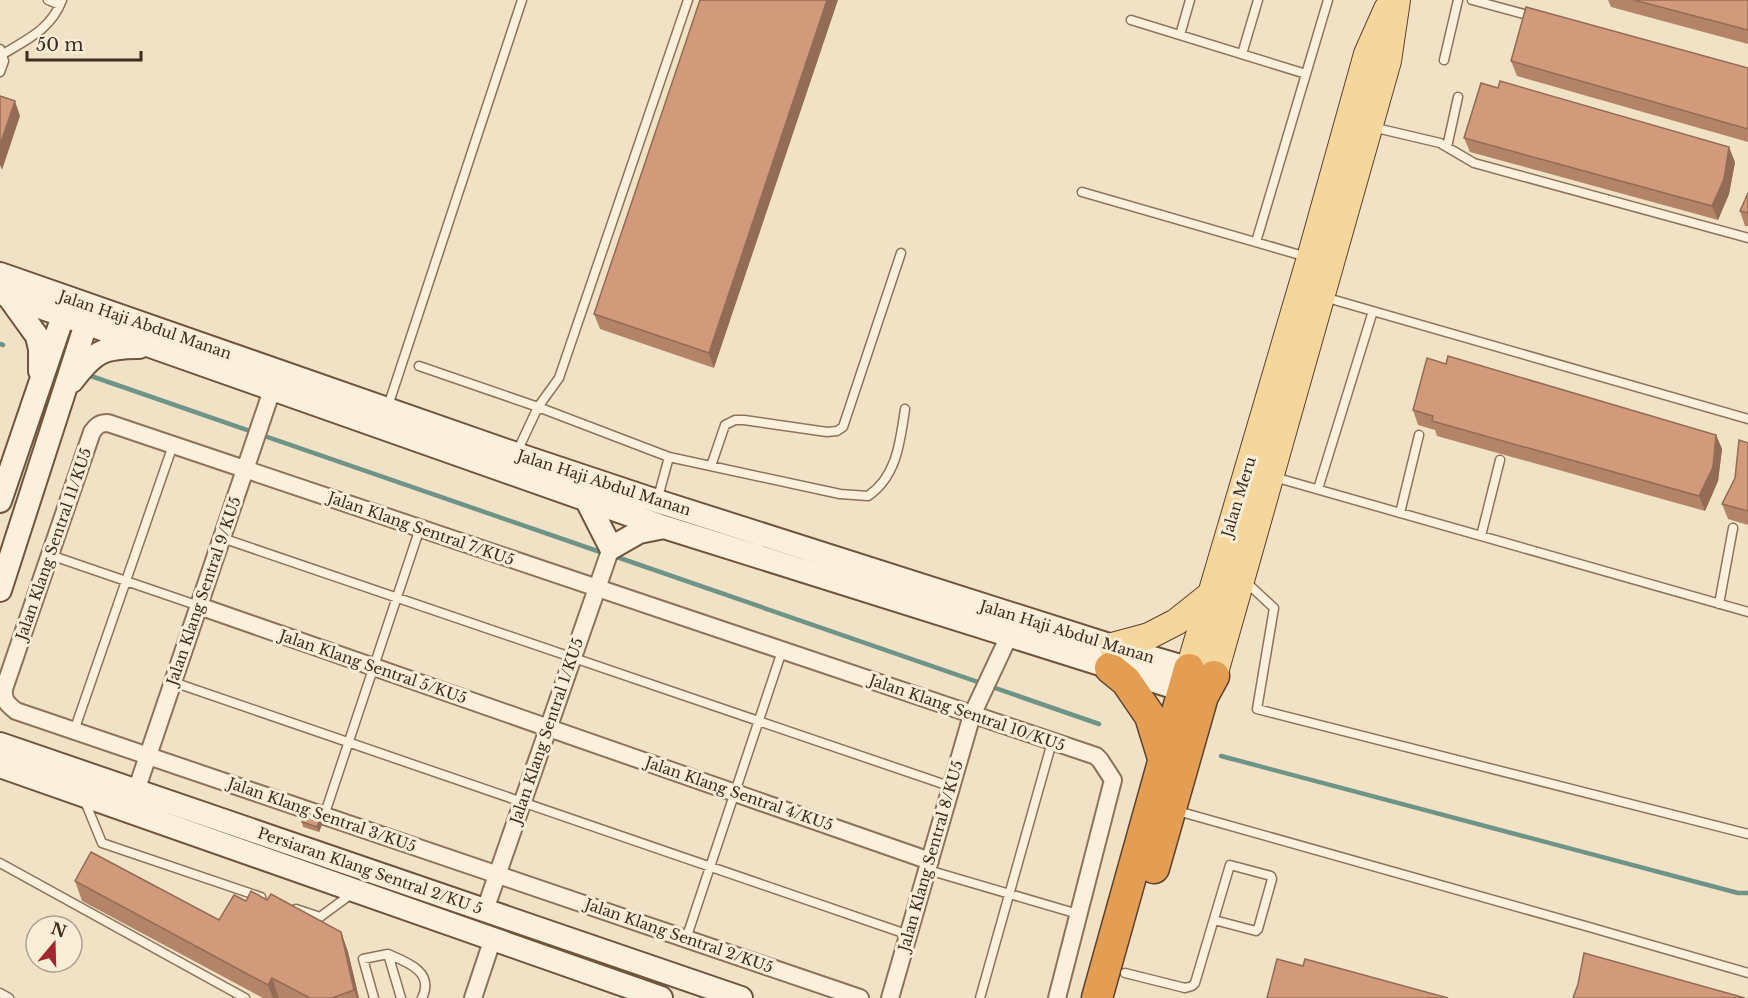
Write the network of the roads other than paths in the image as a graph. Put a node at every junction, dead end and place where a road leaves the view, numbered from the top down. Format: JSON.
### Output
{"nodes":[{"id":1,"x":48,"y":0,"type":"edge"},
{"id":2,"x":522,"y":0,"type":"edge"},
{"id":3,"x":688,"y":0,"type":"edge"},
{"id":4,"x":1190,"y":0,"type":"edge"},
{"id":5,"x":1258,"y":0,"type":"edge"},
{"id":6,"x":1328,"y":0,"type":"edge"},
{"id":7,"x":1391,"y":0,"type":"edge"},
{"id":8,"x":1397,"y":0,"type":"edge"},
{"id":9,"x":1458,"y":0,"type":"edge"},
{"id":10,"x":1472,"y":0,"type":"edge"},
{"id":11,"x":61,"y":2,"type":"edge"},
{"id":12,"x":1541,"y":19,"type":"edge"},
{"id":13,"x":1131,"y":20,"type":"dead end"},
{"id":14,"x":1180,"y":35,"type":"junction"},
{"id":15,"x":2,"y":52,"type":"edge"},
{"id":16,"x":1242,"y":54,"type":"junction"},
{"id":17,"x":1444,"y":60,"type":"dead end"},
{"id":18,"x":0,"y":72,"type":"edge"},
{"id":19,"x":1306,"y":74,"type":"junction"},
{"id":20,"x":1458,"y":97,"type":"dead end"},
{"id":21,"x":1368,"y":126,"type":"junction"},
{"id":22,"x":1447,"y":147,"type":"junction"},
{"id":23,"x":1082,"y":192,"type":"dead end"},
{"id":24,"x":1748,"y":238,"type":"edge"},
{"id":25,"x":1256,"y":242,"type":"junction"},
{"id":26,"x":901,"y":253,"type":"dead end"},
{"id":27,"x":1310,"y":258,"type":"junction"},
{"id":28,"x":0,"y":274,"type":"edge"},
{"id":29,"x":4,"y":295,"type":"edge"},
{"id":30,"x":1321,"y":296,"type":"junction"},
{"id":31,"x":1373,"y":311,"type":"junction"},
{"id":32,"x":84,"y":314,"type":"junction"},
{"id":33,"x":63,"y":316,"type":"junction"},
{"id":34,"x":150,"y":347,"type":"junction"},
{"id":35,"x":419,"y":366,"type":"dead end"},
{"id":36,"x":40,"y":384,"type":"junction"},
{"id":37,"x":65,"y":390,"type":"junction"},
{"id":38,"x":272,"y":390,"type":"junction"},
{"id":39,"x":538,"y":407,"type":"junction"},
{"id":40,"x":387,"y":409,"type":"junction"},
{"id":41,"x":904,"y":409,"type":"dead end"},
{"id":42,"x":1748,"y":419,"type":"edge"},
{"id":43,"x":1419,"y":435,"type":"dead end"},
{"id":44,"x":173,"y":445,"type":"junction"},
{"id":45,"x":516,"y":454,"type":"junction"},
{"id":46,"x":669,"y":457,"type":"junction"},
{"id":47,"x":1500,"y":460,"type":"dead end"},
{"id":48,"x":711,"y":466,"type":"junction"},
{"id":49,"x":245,"y":470,"type":"junction"},
{"id":50,"x":1270,"y":476,"type":"junction"},
{"id":51,"x":1318,"y":489,"type":"junction"},
{"id":52,"x":0,"y":501,"type":"edge"},
{"id":53,"x":587,"y":501,"type":"junction"},
{"id":54,"x":657,"y":501,"type":"junction"},
{"id":55,"x":1400,"y":513,"type":"junction"},
{"id":56,"x":664,"y":527,"type":"junction"},
{"id":57,"x":420,"y":528,"type":"junction"},
{"id":58,"x":1733,"y":528,"type":"dead end"},
{"id":59,"x":1481,"y":536,"type":"junction"},
{"id":60,"x":222,"y":538,"type":"junction"},
{"id":61,"x":610,"y":548,"type":"junction"},
{"id":62,"x":50,"y":555,"type":"junction"},
{"id":63,"x":1242,"y":578,"type":"junction"},
{"id":64,"x":126,"y":581,"type":"junction"},
{"id":65,"x":597,"y":588,"type":"junction"},
{"id":66,"x":0,"y":590,"type":"edge"},
{"id":67,"x":1210,"y":595,"type":"junction"},
{"id":68,"x":396,"y":598,"type":"junction"},
{"id":69,"x":1719,"y":604,"type":"junction"},
{"id":70,"x":199,"y":606,"type":"junction"},
{"id":71,"x":1748,"y":612,"type":"edge"},
{"id":72,"x":1009,"y":636,"type":"junction"},
{"id":73,"x":782,"y":651,"type":"junction"},
{"id":74,"x":1111,"y":657,"type":"junction"},
{"id":75,"x":572,"y":658,"type":"junction"},
{"id":76,"x":373,"y":667,"type":"junction"},
{"id":77,"x":173,"y":682,"type":"junction"},
{"id":78,"x":1197,"y":683,"type":"junction"},
{"id":79,"x":972,"y":715,"type":"junction"},
{"id":80,"x":759,"y":721,"type":"junction"},
{"id":81,"x":547,"y":728,"type":"junction"},
{"id":82,"x":74,"y":731,"type":"junction"},
{"id":83,"x":1052,"y":742,"type":"junction"},
{"id":84,"x":348,"y":743,"type":"junction"},
{"id":85,"x":5,"y":756,"type":"edge"},
{"id":86,"x":148,"y":756,"type":"junction"},
{"id":87,"x":1163,"y":758,"type":"junction"},
{"id":88,"x":952,"y":787,"type":"junction"},
{"id":89,"x":136,"y":791,"type":"junction"},
{"id":90,"x":735,"y":793,"type":"junction"},
{"id":91,"x":83,"y":796,"type":"junction"},
{"id":92,"x":522,"y":802,"type":"junction"},
{"id":93,"x":1171,"y":809,"type":"junction"},
{"id":94,"x":324,"y":816,"type":"junction"},
{"id":95,"x":1748,"y":834,"type":"edge"},
{"id":96,"x":0,"y":863,"type":"edge"},
{"id":97,"x":929,"y":865,"type":"junction"},
{"id":98,"x":710,"y":867,"type":"junction"},
{"id":99,"x":497,"y":874,"type":"junction"},
{"id":100,"x":357,"y":891,"type":"junction"},
{"id":101,"x":1009,"y":894,"type":"junction"},
{"id":102,"x":265,"y":899,"type":"edge"},
{"id":103,"x":287,"y":906,"type":"edge"},
{"id":104,"x":485,"y":910,"type":"junction"},
{"id":105,"x":1078,"y":914,"type":"junction"},
{"id":106,"x":1214,"y":920,"type":"junction"},
{"id":107,"x":909,"y":935,"type":"junction"},
{"id":108,"x":493,"y":938,"type":"junction"},
{"id":109,"x":686,"y":939,"type":"junction"},
{"id":110,"x":388,"y":954,"type":"junction"},
{"id":111,"x":1748,"y":973,"type":"edge"},
{"id":112,"x":1121,"y":985,"type":"edge"},
{"id":113,"x":0,"y":993,"type":"edge"},
{"id":114,"x":399,"y":997,"type":"edge"},
{"id":115,"x":9,"y":998,"type":"edge"},
{"id":116,"x":245,"y":998,"type":"edge"},
{"id":117,"x":374,"y":998,"type":"edge"},
{"id":118,"x":422,"y":998,"type":"edge"},
{"id":119,"x":473,"y":998,"type":"edge"},
{"id":120,"x":662,"y":998,"type":"edge"},
{"id":121,"x":740,"y":998,"type":"edge"},
{"id":122,"x":860,"y":998,"type":"edge"},
{"id":123,"x":891,"y":998,"type":"edge"},
{"id":124,"x":980,"y":998,"type":"edge"},
{"id":125,"x":1057,"y":998,"type":"edge"},
{"id":126,"x":1097,"y":998,"type":"edge"}],
"edges":[{"from":1,"to":11,"type":"lane"},
{"from":2,"to":40,"type":"lane"},
{"from":3,"to":39,"type":"lane"},
{"from":4,"to":14,"type":"lane"},
{"from":5,"to":16,"type":"lane"},
{"from":6,"to":19,"type":"lane"},
{"from":7,"to":27,"type":"main road","name":"Jalan Meru"},
{"from":8,"to":21,"type":"main road","name":"Jalan Meru"},
{"from":9,"to":17,"type":"lane"},
{"from":10,"to":12,"type":"lane"},
{"from":11,"to":15,"type":"lane"},
{"from":13,"to":14,"type":"lane"},
{"from":14,"to":16,"type":"lane"},
{"from":15,"to":18,"type":"lane"},
{"from":16,"to":19,"type":"lane"},
{"from":19,"to":25,"type":"lane"},
{"from":20,"to":22,"type":"lane"},
{"from":21,"to":22,"type":"lane"},
{"from":21,"to":30,"type":"main road","name":"Jalan Meru"},
{"from":22,"to":24,"type":"lane"},
{"from":23,"to":25,"type":"lane"},
{"from":25,"to":27,"type":"lane"},
{"from":26,"to":48,"type":"lane"},
{"from":27,"to":67,"type":"main road","name":"Jalan Meru"},
{"from":28,"to":32,"type":"street","name":"Jalan Haji Abdul Manan"},
{"from":29,"to":33,"type":"street","name":"Jalan Haji Abdul Manan"},
{"from":29,"to":36,"type":"street"},
{"from":30,"to":31,"type":"lane"},
{"from":30,"to":50,"type":"main road","name":"Jalan Meru"},
{"from":31,"to":42,"type":"lane"},
{"from":31,"to":51,"type":"lane"},
{"from":32,"to":33,"type":"street"},
{"from":32,"to":34,"type":"street","name":"Jalan Haji Abdul Manan"},
{"from":32,"to":37,"type":"street"},
{"from":32,"to":40,"type":"street","name":"Jalan Haji Abdul Manan"},
{"from":33,"to":36,"type":"street"},
{"from":34,"to":37,"type":"street"},
{"from":34,"to":38,"type":"street","name":"Jalan Haji Abdul Manan"},
{"from":35,"to":39,"type":"lane"},
{"from":36,"to":52,"type":"street"},
{"from":37,"to":66,"type":"street"},
{"from":38,"to":49,"type":"street","name":"Jalan Klang Sentral 9/KU5"},
{"from":38,"to":53,"type":"street","name":"Jalan Haji Abdul Manan"},
{"from":39,"to":45,"type":"lane"},
{"from":39,"to":46,"type":"lane"},
{"from":40,"to":45,"type":"street","name":"Jalan Haji Abdul Manan"},
{"from":41,"to":48,"type":"lane"},
{"from":43,"to":55,"type":"lane"},
{"from":44,"to":49,"type":"street","name":"Jalan Klang Sentral 11/KU5"},
{"from":44,"to":62,"type":"street","name":"Jalan Klang Sentral 11/KU5"},
{"from":44,"to":64,"type":"lane"},
{"from":45,"to":54,"type":"street","name":"Jalan Haji Abdul Manan"},
{"from":46,"to":48,"type":"lane"},
{"from":46,"to":54,"type":"lane"},
{"from":47,"to":59,"type":"lane"},
{"from":49,"to":57,"type":"street","name":"Jalan Klang Sentral 7/KU5"},
{"from":49,"to":60,"type":"street","name":"Jalan Klang Sentral 9/KU5"},
{"from":50,"to":51,"type":"lane"},
{"from":50,"to":63,"type":"main road","name":"Jalan Meru"},
{"from":51,"to":55,"type":"lane"},
{"from":53,"to":56,"type":"street","name":"Jalan Haji Abdul Manan"},
{"from":53,"to":61,"type":"street"},
{"from":54,"to":74,"type":"street","name":"Jalan Haji Abdul Manan"},
{"from":55,"to":59,"type":"lane"},
{"from":56,"to":61,"type":"street"},
{"from":56,"to":72,"type":"street","name":"Jalan Haji Abdul Manan"},
{"from":57,"to":65,"type":"street","name":"Jalan Klang Sentral 7/KU5"},
{"from":57,"to":68,"type":"lane"},
{"from":58,"to":69,"type":"lane"},
{"from":59,"to":69,"type":"lane"},
{"from":60,"to":68,"type":"lane"},
{"from":60,"to":70,"type":"street","name":"Jalan Klang Sentral 9/KU5"},
{"from":61,"to":65,"type":"street","name":"Jalan Klang Sentral 1/KU5"},
{"from":62,"to":64,"type":"lane"},
{"from":62,"to":82,"type":"street","name":"Jalan Klang Sentral 11/KU5"},
{"from":63,"to":78,"type":"main road","name":"Jalan Meru"},
{"from":63,"to":95,"type":"lane"},
{"from":64,"to":70,"type":"lane"},
{"from":64,"to":82,"type":"lane"},
{"from":65,"to":73,"type":"street","name":"Jalan Klang Sentral 10/KU5"},
{"from":65,"to":75,"type":"street","name":"Jalan Klang Sentral 1/KU5"},
{"from":67,"to":74,"type":"main road"},
{"from":67,"to":78,"type":"main road","name":"Jalan Meru"},
{"from":68,"to":75,"type":"lane"},
{"from":68,"to":76,"type":"lane"},
{"from":69,"to":71,"type":"lane"},
{"from":70,"to":76,"type":"street","name":"Jalan Klang Sentral 5/KU5"},
{"from":70,"to":77,"type":"street","name":"Jalan Klang Sentral 9/KU5"},
{"from":72,"to":74,"type":"street","name":"Jalan Haji Abdul Manan"},
{"from":72,"to":79,"type":"street","name":"Jalan Klang Sentral 8/KU5"},
{"from":73,"to":79,"type":"street","name":"Jalan Klang Sentral 10/KU5"},
{"from":73,"to":80,"type":"lane"},
{"from":74,"to":78,"type":"street","name":"Jalan Haji Abdul Manan"},
{"from":74,"to":87,"type":"highway"},
{"from":75,"to":80,"type":"lane"},
{"from":75,"to":81,"type":"street","name":"Jalan Klang Sentral 1/KU5"},
{"from":76,"to":81,"type":"street","name":"Jalan Klang Sentral 5/KU5"},
{"from":76,"to":84,"type":"lane"},
{"from":77,"to":84,"type":"lane"},
{"from":77,"to":86,"type":"street","name":"Jalan Klang Sentral 9/KU5"},
{"from":78,"to":87,"type":"highway","name":"Jalan Meru"},
{"from":78,"to":93,"type":"highway","name":"Jalan Meru"},
{"from":79,"to":83,"type":"street","name":"Jalan Klang Sentral 10/KU5"},
{"from":79,"to":88,"type":"street","name":"Jalan Klang Sentral 8/KU5"},
{"from":80,"to":88,"type":"lane"},
{"from":80,"to":90,"type":"lane"},
{"from":81,"to":90,"type":"street","name":"Jalan Klang Sentral 4/KU5"},
{"from":81,"to":92,"type":"street","name":"Jalan Klang Sentral 1/KU5"},
{"from":82,"to":86,"type":"street","name":"Jalan Klang Sentral 11/KU5"},
{"from":83,"to":101,"type":"lane"},
{"from":83,"to":105,"type":"street","name":"Jalan Klang Sentral 10/KU5"},
{"from":84,"to":92,"type":"lane"},
{"from":84,"to":94,"type":"lane"},
{"from":85,"to":89,"type":"street","name":"Persiaran Klang Sentral 2/KU 5"},
{"from":85,"to":91,"type":"street","name":"Persiaran Klang Sentral 2/KU 5"},
{"from":86,"to":89,"type":"street","name":"Jalan Klang Sentral 9/KU5"},
{"from":86,"to":94,"type":"street","name":"Jalan Klang Sentral 3/KU5"},
{"from":87,"to":126,"type":"highway","name":"Jalan Meru"},
{"from":88,"to":97,"type":"street","name":"Jalan Klang Sentral 8/KU5"},
{"from":89,"to":104,"type":"street","name":"Persiaran Klang Sentral 2/KU 5"},
{"from":90,"to":97,"type":"street","name":"Jalan Klang Sentral 4/KU5"},
{"from":90,"to":98,"type":"lane"},
{"from":91,"to":100,"type":"street","name":"Persiaran Klang Sentral 2/KU 5"},
{"from":91,"to":102,"type":"lane"},
{"from":92,"to":98,"type":"lane"},
{"from":92,"to":99,"type":"street","name":"Jalan Klang Sentral 1/KU5"},
{"from":93,"to":111,"type":"lane"},
{"from":93,"to":112,"type":"highway","name":"Jalan Meru"},
{"from":94,"to":99,"type":"street","name":"Jalan Klang Sentral 3/KU5"},
{"from":96,"to":116,"type":"lane"},
{"from":97,"to":101,"type":"lane"},
{"from":97,"to":107,"type":"street","name":"Jalan Klang Sentral 8/KU5"},
{"from":98,"to":107,"type":"lane"},
{"from":98,"to":109,"type":"lane"},
{"from":99,"to":104,"type":"street","name":"Jalan Klang Sentral 1/KU5"},
{"from":99,"to":109,"type":"street","name":"Jalan Klang Sentral 2/KU5"},
{"from":100,"to":103,"type":"lane"},
{"from":100,"to":108,"type":"street","name":"Persiaran Klang Sentral 2/KU 5"},
{"from":101,"to":105,"type":"lane"},
{"from":101,"to":124,"type":"lane"},
{"from":104,"to":121,"type":"street","name":"Persiaran Klang Sentral 2/KU 5"},
{"from":105,"to":125,"type":"street","name":"Jalan Klang Sentral 10/KU5"},
{"from":106,"to":106,"type":"lane"},
{"from":106,"to":112,"type":"lane"},
{"from":107,"to":123,"type":"street","name":"Jalan Klang Sentral 8/KU5"},
{"from":108,"to":119,"type":"street"},
{"from":108,"to":120,"type":"street","name":"Persiaran Klang Sentral 2/KU 5"},
{"from":109,"to":122,"type":"street","name":"Jalan Klang Sentral 2/KU5"},
{"from":110,"to":114,"type":"lane"},
{"from":110,"to":117,"type":"lane"},
{"from":110,"to":118,"type":"lane"},
{"from":113,"to":115,"type":"lane"}]}
